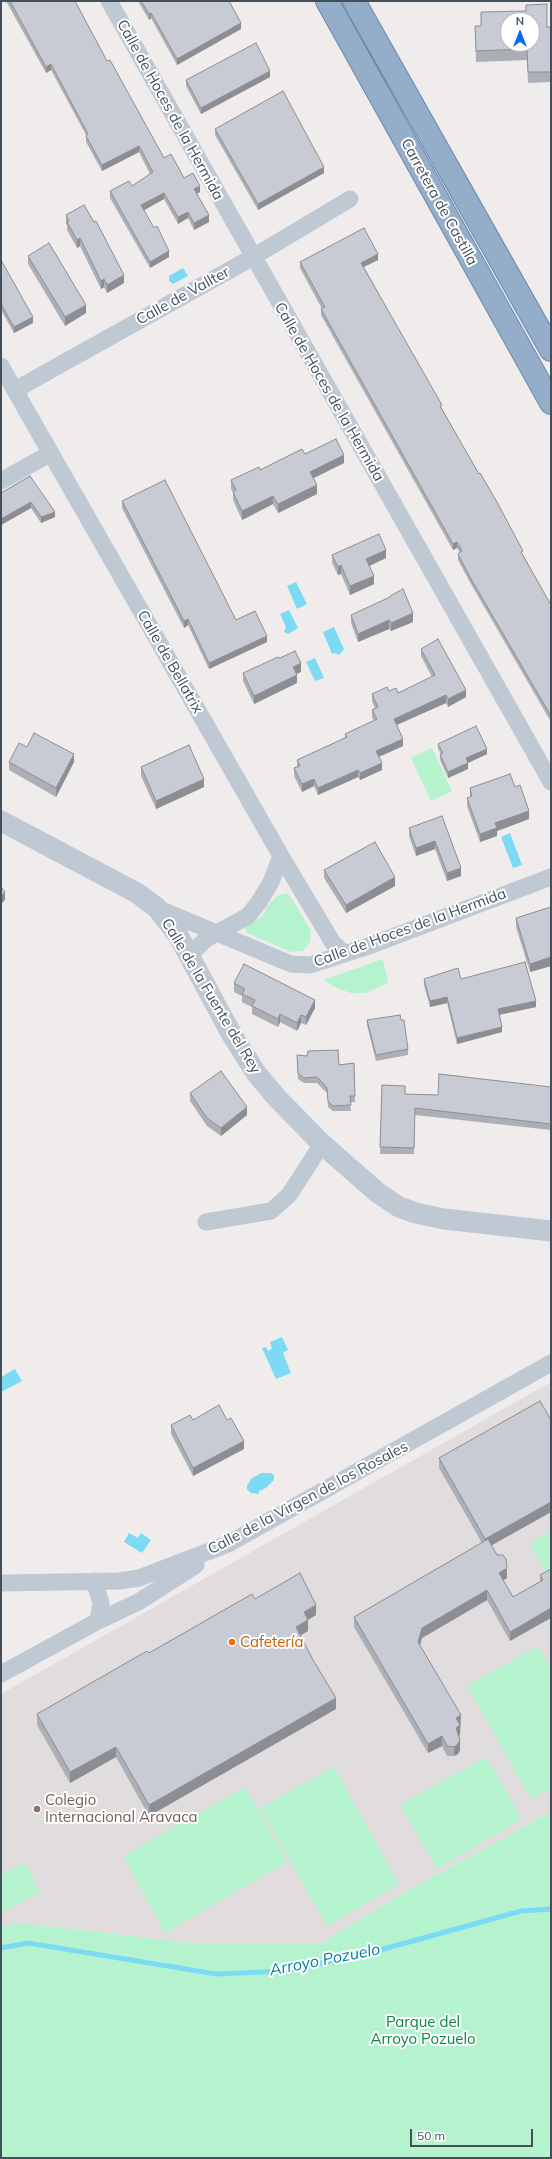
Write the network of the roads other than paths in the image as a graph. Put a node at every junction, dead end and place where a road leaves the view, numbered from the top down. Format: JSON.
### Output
{"nodes":[{"id":1,"x":109,"y":1,"type":"edge"},
{"id":2,"x":327,"y":1,"type":"edge"},
{"id":3,"x":354,"y":1,"type":"edge"},
{"id":4,"x":350,"y":199,"type":"dead end"},
{"id":5,"x":253,"y":257,"type":"junction"},
{"id":6,"x":551,"y":350,"type":"edge"},
{"id":7,"x":1,"y":366,"type":"edge"},
{"id":8,"x":15,"y":390,"type":"junction"},
{"id":9,"x":551,"y":403,"type":"edge"},
{"id":10,"x":51,"y":453,"type":"junction"},
{"id":11,"x":1,"y":481,"type":"edge"},
{"id":12,"x":551,"y":782,"type":"edge"},
{"id":13,"x":1,"y":822,"type":"edge"},
{"id":14,"x":281,"y":856,"type":"junction"},
{"id":15,"x":551,"y":877,"type":"edge"},
{"id":16,"x":157,"y":908,"type":"junction"},
{"id":17,"x":221,"y":936,"type":"junction"},
{"id":18,"x":345,"y":954,"type":"junction"},
{"id":19,"x":196,"y":967,"type":"junction"},
{"id":20,"x":322,"y":1144,"type":"junction"},
{"id":21,"x":206,"y":1222,"type":"dead end"},
{"id":22,"x":551,"y":1231,"type":"edge"},
{"id":23,"x":551,"y":1362,"type":"edge"},
{"id":24,"x":228,"y":1544,"type":"junction"},
{"id":25,"x":94,"y":1582,"type":"junction"},
{"id":26,"x":1,"y":1583,"type":"edge"},
{"id":27,"x":98,"y":1621,"type":"junction"},
{"id":28,"x":1,"y":1674,"type":"edge"}],
"edges":[{"from":1,"to":5,"type":"street","name":"Calle de Hoces de la Hermida"},
{"from":2,"to":9,"type":"highway","name":"Carretera de Castilla"},
{"from":3,"to":6,"type":"highway","name":"Carretera de Castilla"},
{"from":4,"to":5,"type":"street","name":"Calle de Vallter"},
{"from":5,"to":8,"type":"street","name":"Calle de Vallter"},
{"from":5,"to":12,"type":"street","name":"Calle de Hoces de la Hermida"},
{"from":7,"to":8,"type":"street","name":"Calle de Bellatrix"},
{"from":8,"to":10,"type":"street","name":"Calle de Bellatrix"},
{"from":10,"to":11,"type":"street"},
{"from":10,"to":14,"type":"street","name":"Calle de Bellatrix"},
{"from":13,"to":16,"type":"street","name":"Calle de la Fuente del Rey"},
{"from":14,"to":17,"type":"street"},
{"from":14,"to":18,"type":"street","name":"Calle de Bellatrix"},
{"from":15,"to":18,"type":"street","name":"Calle de Hoces de la Hermida"},
{"from":16,"to":17,"type":"street","name":"Calle de Hoces de la Hermida"},
{"from":16,"to":19,"type":"street","name":"Calle de la Fuente del Rey"},
{"from":17,"to":18,"type":"street","name":"Calle de Hoces de la Hermida"},
{"from":17,"to":19,"type":"street"},
{"from":19,"to":20,"type":"street","name":"Calle de la Fuente del Rey"},
{"from":20,"to":21,"type":"street"},
{"from":20,"to":22,"type":"street","name":"Calle de la Fuente del Rey"},
{"from":23,"to":24,"type":"street","name":"Calle de la Virgen de los Rosales"},
{"from":24,"to":25,"type":"street","name":"Calle de la Virgen de los Rosales"},
{"from":24,"to":27,"type":"street"},
{"from":25,"to":26,"type":"street","name":"Calle de la Virgen de los Rosales"},
{"from":25,"to":27,"type":"street"},
{"from":27,"to":28,"type":"street"}]}
